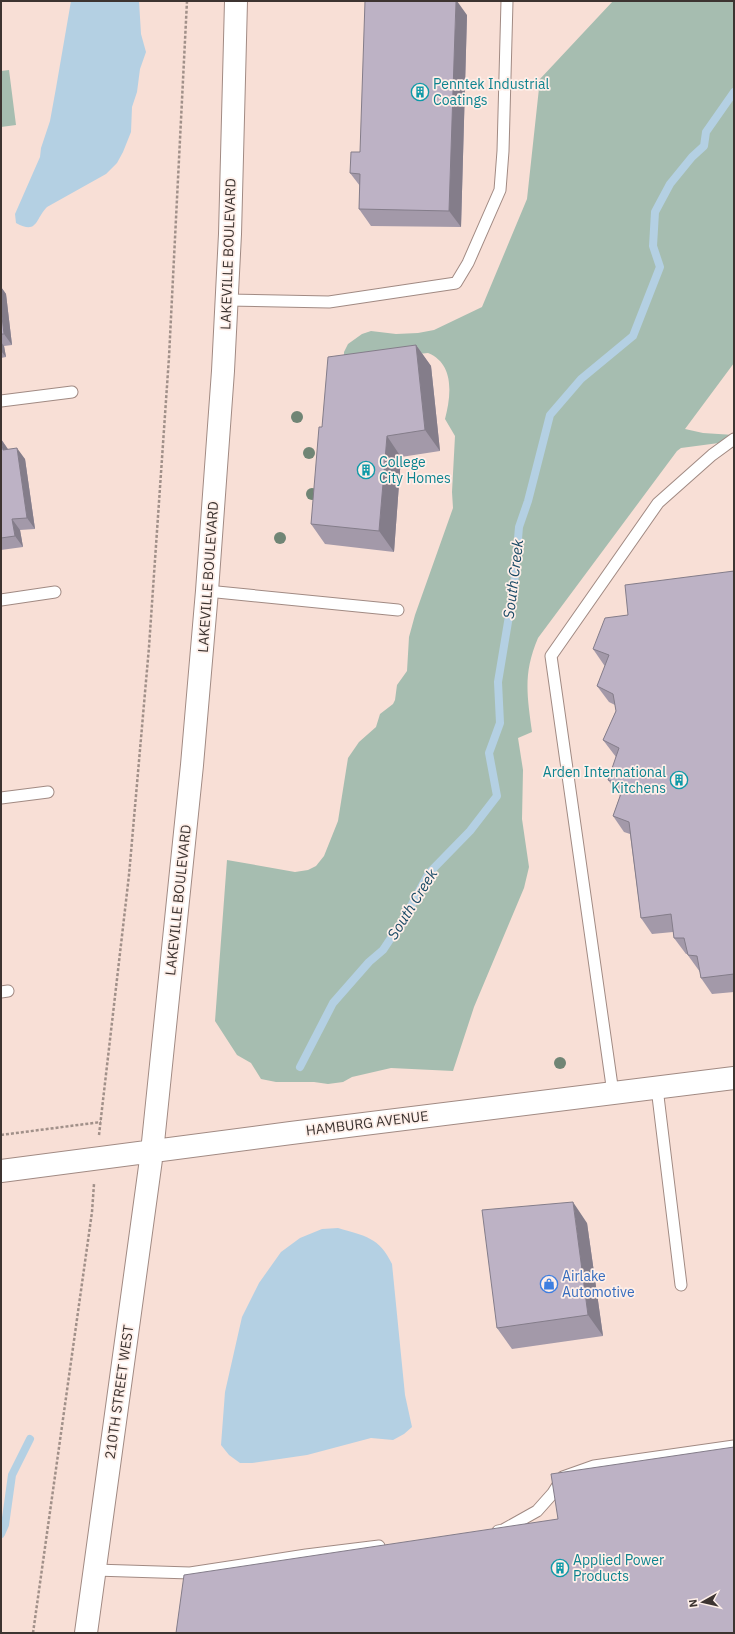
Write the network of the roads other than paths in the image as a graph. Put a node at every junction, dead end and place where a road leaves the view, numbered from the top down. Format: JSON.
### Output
{"nodes":[{"id":1,"x":236,"y":1,"type":"edge"},
{"id":2,"x":507,"y":1,"type":"edge"},
{"id":3,"x":227,"y":300,"type":"junction"},
{"id":4,"x":72,"y":392,"type":"dead end"},
{"id":5,"x":1,"y":401,"type":"edge"},
{"id":6,"x":734,"y":440,"type":"edge"},
{"id":7,"x":207,"y":591,"type":"junction"},
{"id":8,"x":55,"y":592,"type":"dead end"},
{"id":9,"x":1,"y":600,"type":"edge"},
{"id":10,"x":398,"y":610,"type":"dead end"},
{"id":11,"x":48,"y":792,"type":"dead end"},
{"id":12,"x":1,"y":798,"type":"edge"},
{"id":13,"x":734,"y":1078,"type":"edge"},
{"id":14,"x":657,"y":1088,"type":"junction"},
{"id":15,"x":613,"y":1093,"type":"junction"},
{"id":16,"x":152,"y":1152,"type":"junction"},
{"id":17,"x":1,"y":1172,"type":"edge"},
{"id":18,"x":681,"y":1285,"type":"dead end"},
{"id":19,"x":734,"y":1446,"type":"edge"},
{"id":20,"x":489,"y":1532,"type":"edge"},
{"id":21,"x":392,"y":1545,"type":"edge"},
{"id":22,"x":95,"y":1570,"type":"junction"},
{"id":23,"x":86,"y":1633,"type":"edge"}],
"edges":[{"from":1,"to":3,"type":"street","name":"LAKEVILLE BOULEVARD"},
{"from":2,"to":3,"type":"lane"},
{"from":3,"to":7,"type":"street","name":"LAKEVILLE BOULEVARD"},
{"from":4,"to":5,"type":"lane"},
{"from":6,"to":15,"type":"lane"},
{"from":7,"to":10,"type":"lane"},
{"from":7,"to":16,"type":"street","name":"LAKEVILLE BOULEVARD"},
{"from":8,"to":9,"type":"lane"},
{"from":11,"to":12,"type":"lane"},
{"from":13,"to":14,"type":"street","name":"HAMBURG AVENUE"},
{"from":14,"to":15,"type":"street","name":"HAMBURG AVENUE"},
{"from":14,"to":18,"type":"lane"},
{"from":15,"to":16,"type":"street","name":"HAMBURG AVENUE"},
{"from":16,"to":17,"type":"street","name":"HAMBURG AVENUE"},
{"from":16,"to":22,"type":"street","name":"210TH STREET WEST"},
{"from":19,"to":20,"type":"lane"},
{"from":21,"to":22,"type":"lane"},
{"from":22,"to":23,"type":"street","name":"210TH STREET WEST"}]}
